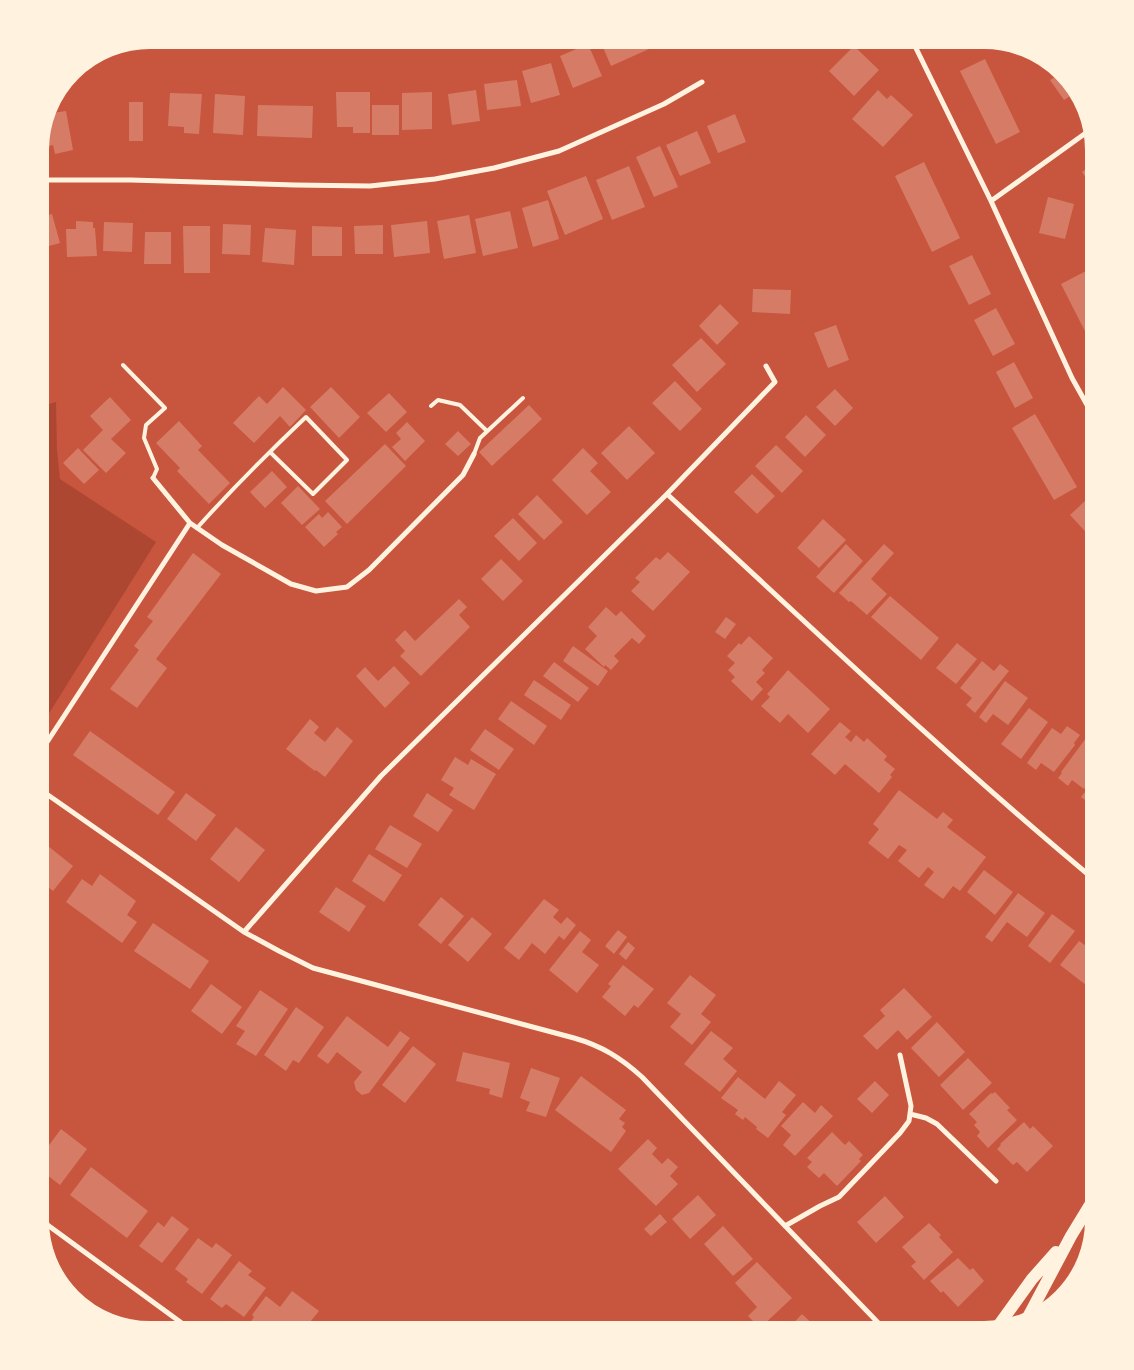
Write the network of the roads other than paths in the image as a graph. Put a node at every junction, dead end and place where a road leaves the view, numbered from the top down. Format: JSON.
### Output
{"nodes":[{"id":1,"x":915,"y":46,"type":"edge"},
{"id":2,"x":702,"y":82,"type":"dead end"},
{"id":3,"x":1086,"y":133,"type":"edge"},
{"id":4,"x":46,"y":180,"type":"edge"},
{"id":5,"x":991,"y":202,"type":"junction"},
{"id":6,"x":123,"y":365,"type":"dead end"},
{"id":7,"x":766,"y":366,"type":"dead end"},
{"id":8,"x":523,"y":398,"type":"dead end"},
{"id":9,"x":431,"y":406,"type":"dead end"},
{"id":10,"x":1088,"y":407,"type":"edge"},
{"id":11,"x":488,"y":431,"type":"junction"},
{"id":12,"x":270,"y":452,"type":"junction"},
{"id":13,"x":474,"y":454,"type":"joint"},
{"id":14,"x":153,"y":478,"type":"joint"},
{"id":15,"x":667,"y":494,"type":"junction"},
{"id":16,"x":190,"y":523,"type":"junction"},
{"id":17,"x":197,"y":528,"type":"junction"},
{"id":18,"x":46,"y":744,"type":"edge"},
{"id":19,"x":46,"y":794,"type":"edge"},
{"id":20,"x":1088,"y":874,"type":"edge"},
{"id":21,"x":244,"y":932,"type":"junction"},
{"id":22,"x":900,"y":1055,"type":"dead end"},
{"id":23,"x":910,"y":1114,"type":"junction"},
{"id":24,"x":996,"y":1181,"type":"dead end"},
{"id":25,"x":1088,"y":1208,"type":"edge"},
{"id":26,"x":46,"y":1224,"type":"edge"},
{"id":27,"x":785,"y":1226,"type":"junction"},
{"id":28,"x":1071,"y":1236,"type":"junction"},
{"id":29,"x":1036,"y":1301,"type":"junction"},
{"id":30,"x":1036,"y":1309,"type":"edge"},
{"id":31,"x":1030,"y":1313,"type":"edge"},
{"id":32,"x":1001,"y":1322,"type":"edge"},
{"id":33,"x":183,"y":1324,"type":"edge"},
{"id":34,"x":879,"y":1324,"type":"edge"}],
"edges":[{"from":1,"to":5,"type":"street"},
{"from":2,"to":4,"type":"street"},
{"from":3,"to":5,"type":"street"},
{"from":5,"to":10,"type":"street"},
{"from":6,"to":14,"type":"lane"},
{"from":7,"to":15,"type":"street"},
{"from":8,"to":11,"type":"lane"},
{"from":9,"to":11,"type":"lane"},
{"from":11,"to":13,"type":"lane"},
{"from":12,"to":12,"type":"lane"},
{"from":12,"to":17,"type":"lane"},
{"from":13,"to":17,"type":"street"},
{"from":14,"to":16,"type":"street"},
{"from":15,"to":20,"type":"street"},
{"from":15,"to":21,"type":"street"},
{"from":16,"to":17,"type":"street"},
{"from":16,"to":18,"type":"street"},
{"from":19,"to":21,"type":"street"},
{"from":21,"to":27,"type":"street"},
{"from":22,"to":23,"type":"street"},
{"from":23,"to":24,"type":"street"},
{"from":23,"to":27,"type":"street"},
{"from":25,"to":28,"type":"main road"},
{"from":26,"to":33,"type":"street"},
{"from":27,"to":34,"type":"street"},
{"from":28,"to":29,"type":"main road"},
{"from":28,"to":32,"type":"main road"},
{"from":29,"to":30,"type":"main road"},
{"from":29,"to":31,"type":"main road"}]}
